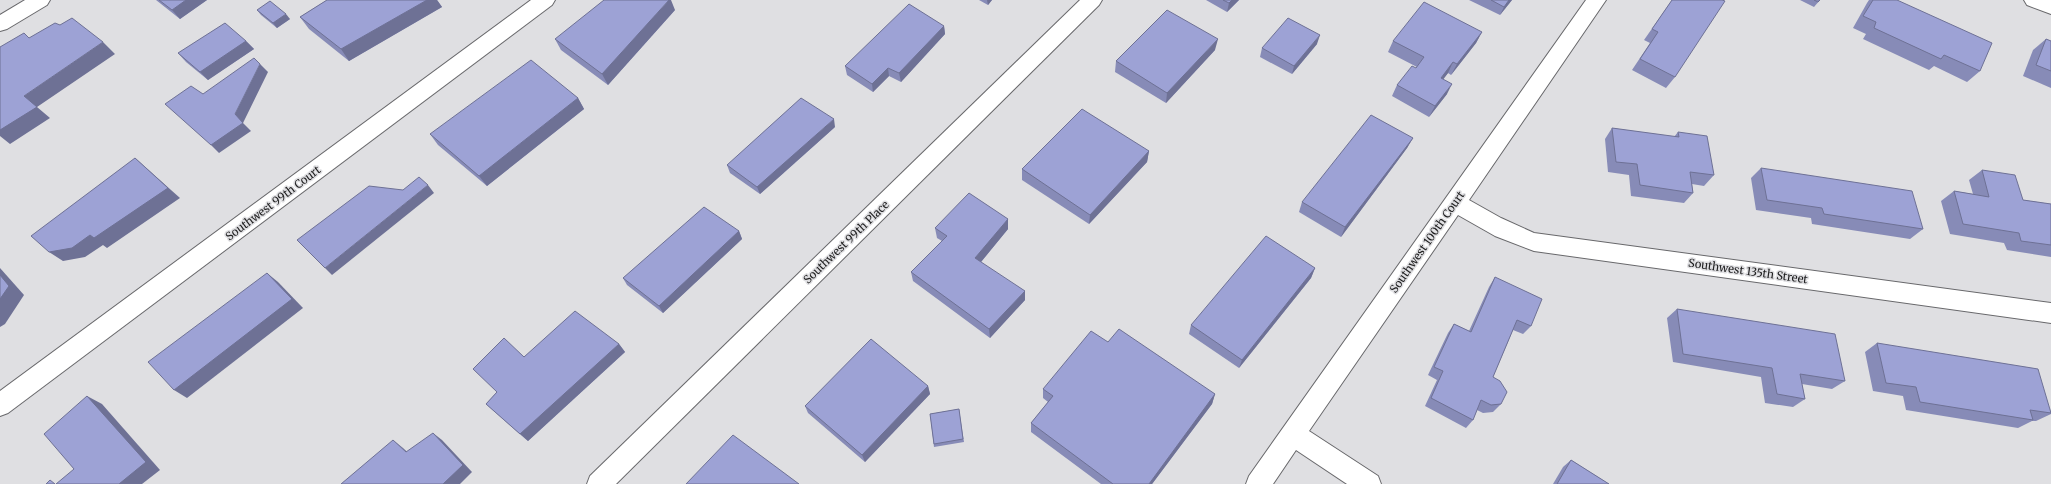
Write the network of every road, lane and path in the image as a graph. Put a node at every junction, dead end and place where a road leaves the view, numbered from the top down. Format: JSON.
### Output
{"nodes":[{"id":1,"x":40,"y":0,"type":"edge"},
{"id":2,"x":545,"y":0,"type":"edge"},
{"id":3,"x":1092,"y":0,"type":"edge"},
{"id":4,"x":1596,"y":0,"type":"edge"},
{"id":5,"x":2034,"y":0,"type":"edge"},
{"id":6,"x":2051,"y":7,"type":"edge"},
{"id":7,"x":0,"y":24,"type":"edge"},
{"id":8,"x":1454,"y":202,"type":"junction"},
{"id":9,"x":2051,"y":313,"type":"edge"},
{"id":10,"x":0,"y":405,"type":"edge"},
{"id":11,"x":1293,"y":434,"type":"junction"},
{"id":12,"x":599,"y":484,"type":"edge"},
{"id":13,"x":1258,"y":484,"type":"edge"},
{"id":14,"x":1369,"y":484,"type":"edge"}],
"edges":[{"from":1,"to":7,"type":"street"},
{"from":2,"to":10,"type":"street","name":"Southwest 99th Court"},
{"from":3,"to":12,"type":"street","name":"Southwest 99th Place"},
{"from":4,"to":8,"type":"street","name":"Southwest 100th Court"},
{"from":5,"to":6,"type":"street"},
{"from":8,"to":9,"type":"street","name":"Southwest 135th Street"},
{"from":8,"to":11,"type":"street","name":"Southwest 100th Court"},
{"from":11,"to":13,"type":"street","name":"Southwest 100th Court"},
{"from":11,"to":14,"type":"street"}]}
